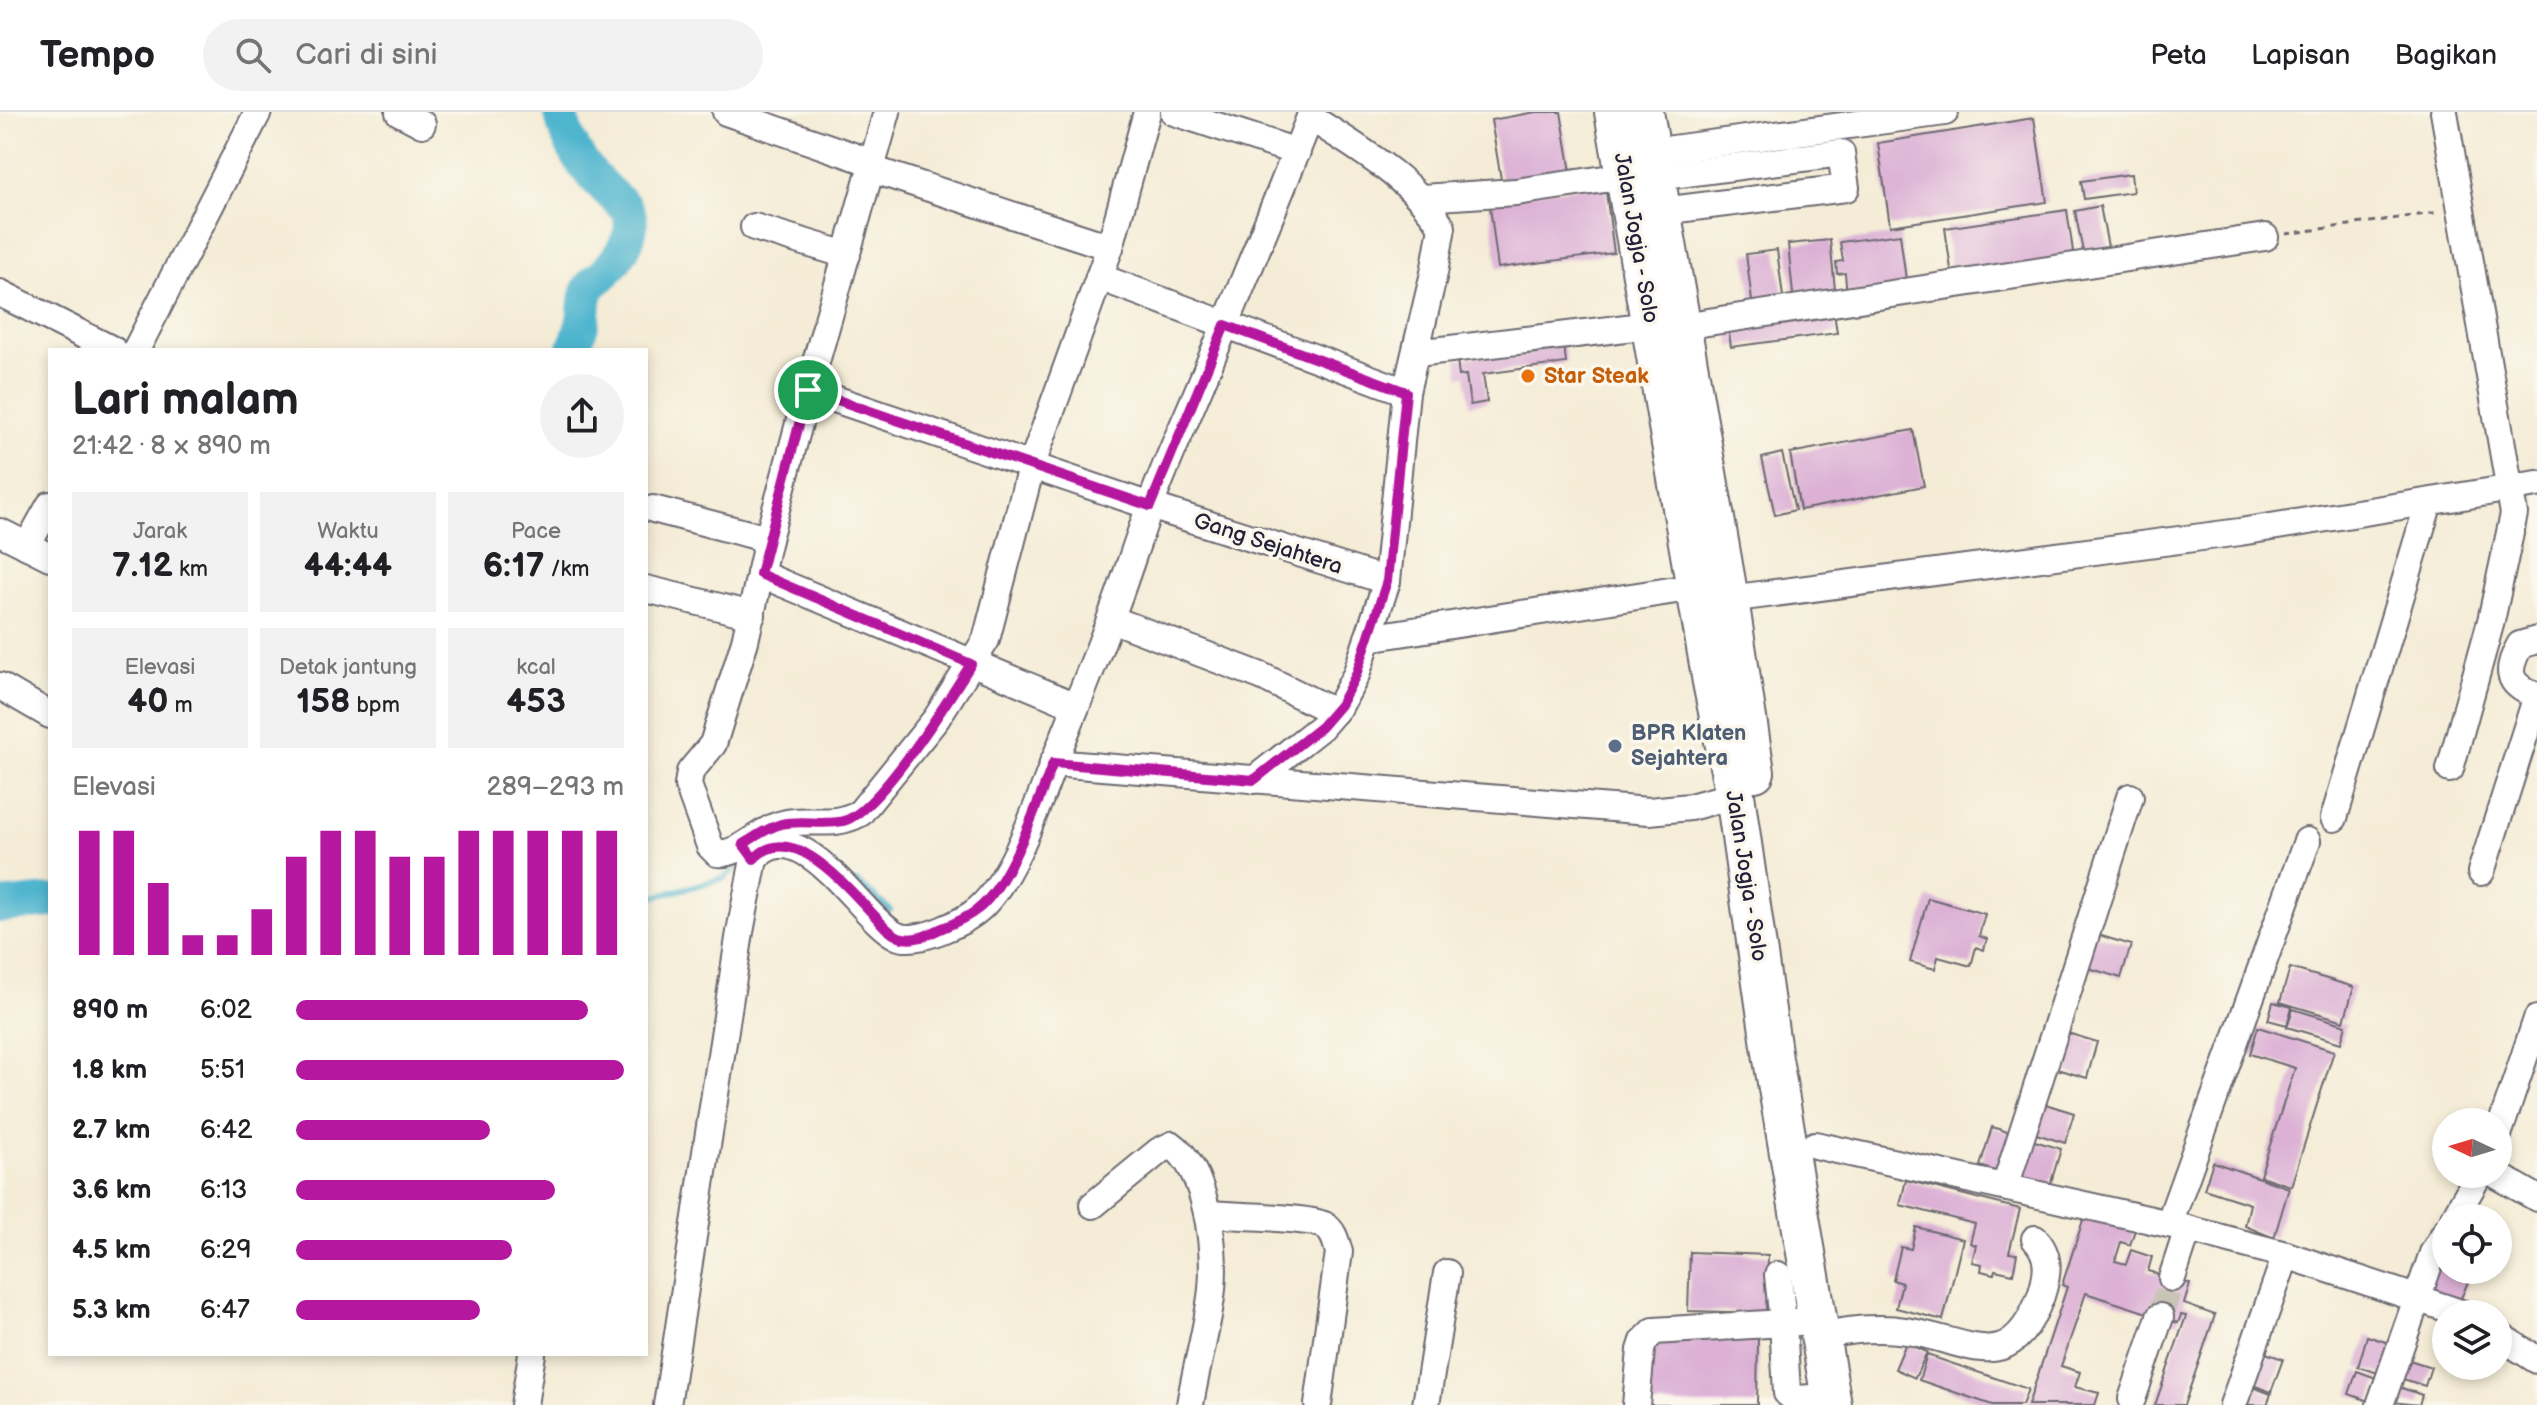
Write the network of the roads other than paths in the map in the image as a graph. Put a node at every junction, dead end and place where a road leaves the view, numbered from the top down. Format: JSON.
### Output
{"nodes":[{"id":1,"x":258,"y":112,"type":"edge"},
{"id":2,"x":399,"y":112,"type":"edge"},
{"id":3,"x":726,"y":112,"type":"edge"},
{"id":4,"x":887,"y":112,"type":"edge"},
{"id":5,"x":1147,"y":112,"type":"edge"},
{"id":6,"x":1174,"y":112,"type":"edge"},
{"id":7,"x":1614,"y":112,"type":"edge"},
{"id":8,"x":1644,"y":112,"type":"edge"},
{"id":9,"x":1945,"y":112,"type":"edge"},
{"id":10,"x":2444,"y":112,"type":"edge"},
{"id":11,"x":1311,"y":114,"type":"edge"},
{"id":12,"x":422,"y":124,"type":"dead end"},
{"id":13,"x":1297,"y":152,"type":"junction"},
{"id":14,"x":872,"y":166,"type":"junction"},
{"id":15,"x":1649,"y":179,"type":"junction"},
{"id":16,"x":1422,"y":198,"type":"junction"},
{"id":17,"x":754,"y":227,"type":"dead end"},
{"id":18,"x":2265,"y":237,"type":"road end"},
{"id":19,"x":1110,"y":247,"type":"junction"},
{"id":20,"x":847,"y":255,"type":"junction"},
{"id":21,"x":1099,"y":277,"type":"junction"},
{"id":22,"x":0,"y":293,"type":"edge"},
{"id":23,"x":1225,"y":325,"type":"junction"},
{"id":24,"x":1666,"y":325,"type":"junction"},
{"id":25,"x":109,"y":348,"type":"edge"},
{"id":26,"x":137,"y":348,"type":"edge"},
{"id":27,"x":1417,"y":353,"type":"junction"},
{"id":28,"x":808,"y":390,"type":"junction"},
{"id":29,"x":1406,"y":392,"type":"junction"},
{"id":30,"x":1031,"y":467,"type":"junction"},
{"id":31,"x":2537,"y":484,"type":"edge"},
{"id":32,"x":2507,"y":489,"type":"junction"},
{"id":33,"x":2429,"y":502,"type":"junction"},
{"id":34,"x":1150,"y":506,"type":"junction"},
{"id":35,"x":48,"y":507,"type":"edge"},
{"id":36,"x":653,"y":509,"type":"dead end"},
{"id":37,"x":768,"y":539,"type":"junction"},
{"id":38,"x":17,"y":545,"type":"edge"},
{"id":39,"x":760,"y":574,"type":"junction"},
{"id":40,"x":1387,"y":581,"type":"junction"},
{"id":41,"x":648,"y":589,"type":"edge"},
{"id":42,"x":1712,"y":593,"type":"junction"},
{"id":43,"x":752,"y":615,"type":"junction"},
{"id":44,"x":1111,"y":619,"type":"junction"},
{"id":45,"x":1368,"y":638,"type":"junction"},
{"id":46,"x":2537,"y":640,"type":"edge"},
{"id":47,"x":971,"y":664,"type":"junction"},
{"id":48,"x":0,"y":686,"type":"edge"},
{"id":49,"x":2537,"y":696,"type":"edge"},
{"id":50,"x":1076,"y":706,"type":"junction"},
{"id":51,"x":1334,"y":712,"type":"junction"},
{"id":52,"x":48,"y":714,"type":"edge"},
{"id":53,"x":1053,"y":763,"type":"junction"},
{"id":54,"x":2450,"y":769,"type":"dead end"},
{"id":55,"x":1254,"y":780,"type":"junction"},
{"id":56,"x":1735,"y":795,"type":"junction"},
{"id":57,"x":2130,"y":797,"type":"dead end"},
{"id":58,"x":2334,"y":818,"type":"dead end"},
{"id":59,"x":2307,"y":841,"type":"dead end"},
{"id":60,"x":749,"y":852,"type":"junction"},
{"id":61,"x":2481,"y":872,"type":"dead end"},
{"id":62,"x":2537,"y":1019,"type":"edge"},
{"id":63,"x":2507,"y":1108,"type":"edge"},
{"id":64,"x":1815,"y":1145,"type":"junction"},
{"id":65,"x":2512,"y":1184,"type":"edge"},
{"id":66,"x":2005,"y":1187,"type":"junction"},
{"id":67,"x":2537,"y":1198,"type":"edge"},
{"id":68,"x":1093,"y":1205,"type":"dead end"},
{"id":69,"x":1208,"y":1214,"type":"junction"},
{"id":70,"x":2179,"y":1226,"type":"junction"},
{"id":71,"x":2035,"y":1239,"type":"dead end"},
{"id":72,"x":2286,"y":1255,"type":"junction"},
{"id":73,"x":2432,"y":1256,"type":"edge"},
{"id":74,"x":1447,"y":1273,"type":"dead end"},
{"id":75,"x":1778,"y":1275,"type":"dead end"},
{"id":76,"x":2172,"y":1278,"type":"tunnel mouth"},
{"id":77,"x":2417,"y":1297,"type":"junction"},
{"id":78,"x":2432,"y":1302,"type":"edge"},
{"id":79,"x":2160,"y":1317,"type":"tunnel mouth"},
{"id":80,"x":1817,"y":1327,"type":"junction"},
{"id":81,"x":2512,"y":1344,"type":"edge"},
{"id":82,"x":532,"y":1356,"type":"edge"},
{"id":83,"x":2537,"y":1360,"type":"edge"},
{"id":84,"x":2132,"y":1399,"type":"dead end"},
{"id":85,"x":1840,"y":1402,"type":"edge"},
{"id":86,"x":524,"y":1405,"type":"edge"},
{"id":87,"x":667,"y":1405,"type":"edge"},
{"id":88,"x":1190,"y":1405,"type":"edge"},
{"id":89,"x":1318,"y":1405,"type":"edge"},
{"id":90,"x":1426,"y":1405,"type":"edge"},
{"id":91,"x":1636,"y":1405,"type":"edge"},
{"id":92,"x":2233,"y":1405,"type":"edge"},
{"id":93,"x":2380,"y":1405,"type":"edge"}],
"edges":[{"from":1,"to":26,"type":"street"},
{"from":2,"to":12,"type":"street"},
{"from":3,"to":14,"type":"street"},
{"from":4,"to":14,"type":"street"},
{"from":5,"to":19,"type":"street"},
{"from":6,"to":13,"type":"street"},
{"from":7,"to":15,"type":"highway","name":"Jalan Jogja - Solo"},
{"from":8,"to":15,"type":"highway","name":"Jalan Jogja - Solo"},
{"from":9,"to":15,"type":"street"},
{"from":10,"to":32,"type":"street"},
{"from":11,"to":13,"type":"street"},
{"from":11,"to":16,"type":"street"},
{"from":13,"to":23,"type":"street"},
{"from":14,"to":19,"type":"street"},
{"from":14,"to":20,"type":"street"},
{"from":15,"to":15,"type":"street"},
{"from":15,"to":16,"type":"street"},
{"from":15,"to":24,"type":"highway","name":"Jalan Jogja - Solo"},
{"from":15,"to":24,"type":"highway","name":"Jalan Jogja - Solo"},
{"from":16,"to":27,"type":"street"},
{"from":17,"to":20,"type":"street"},
{"from":18,"to":24,"type":"street"},
{"from":19,"to":21,"type":"street"},
{"from":20,"to":28,"type":"street"},
{"from":21,"to":23,"type":"street"},
{"from":21,"to":30,"type":"street"},
{"from":22,"to":25,"type":"street"},
{"from":23,"to":29,"type":"street"},
{"from":23,"to":34,"type":"street"},
{"from":24,"to":27,"type":"street"},
{"from":24,"to":42,"type":"highway","name":"Jalan Jogja - Solo"},
{"from":27,"to":29,"type":"street"},
{"from":28,"to":30,"type":"street","name":"Gang Sejahtera"},
{"from":28,"to":37,"type":"street"},
{"from":29,"to":40,"type":"street"},
{"from":30,"to":34,"type":"street","name":"Gang Sejahtera"},
{"from":30,"to":47,"type":"street"},
{"from":31,"to":32,"type":"street"},
{"from":32,"to":33,"type":"street"},
{"from":32,"to":54,"type":"street"},
{"from":33,"to":42,"type":"street"},
{"from":33,"to":58,"type":"street"},
{"from":34,"to":40,"type":"street","name":"Gang Sejahtera"},
{"from":34,"to":44,"type":"street"},
{"from":35,"to":38,"type":"street"},
{"from":36,"to":37,"type":"street"},
{"from":37,"to":39,"type":"street"},
{"from":39,"to":43,"type":"street"},
{"from":39,"to":47,"type":"street"},
{"from":40,"to":45,"type":"street"},
{"from":41,"to":43,"type":"street"},
{"from":42,"to":45,"type":"street"},
{"from":42,"to":56,"type":"highway","name":"Jalan Jogja - Solo"},
{"from":42,"to":64,"type":"highway","name":"Jalan Jogja - Solo"},
{"from":43,"to":60,"type":"street"},
{"from":44,"to":50,"type":"street"},
{"from":44,"to":51,"type":"street"},
{"from":45,"to":51,"type":"street"},
{"from":46,"to":49,"type":"street"},
{"from":47,"to":50,"type":"street"},
{"from":47,"to":60,"type":"street"},
{"from":48,"to":52,"type":"street"},
{"from":49,"to":61,"type":"street"},
{"from":50,"to":53,"type":"street"},
{"from":51,"to":55,"type":"street"},
{"from":53,"to":55,"type":"street"},
{"from":53,"to":60,"type":"street"},
{"from":55,"to":56,"type":"street"},
{"from":56,"to":80,"type":"highway","name":"Jalan Jogja - Solo"},
{"from":57,"to":66,"type":"street"},
{"from":59,"to":70,"type":"street"},
{"from":60,"to":87,"type":"street"},
{"from":62,"to":63,"type":"street"},
{"from":64,"to":66,"type":"street"},
{"from":64,"to":80,"type":"highway","name":"Jalan Jogja - Solo"},
{"from":65,"to":67,"type":"street"},
{"from":66,"to":70,"type":"street"},
{"from":68,"to":69,"type":"street"},
{"from":69,"to":88,"type":"street"},
{"from":69,"to":89,"type":"street"},
{"from":70,"to":72,"type":"street"},
{"from":70,"to":76,"type":"street"},
{"from":71,"to":80,"type":"street"},
{"from":72,"to":77,"type":"street"},
{"from":72,"to":92,"type":"street"},
{"from":73,"to":77,"type":"street"},
{"from":74,"to":90,"type":"street"},
{"from":75,"to":80,"type":"street"},
{"from":77,"to":78,"type":"street"},
{"from":77,"to":93,"type":"street"},
{"from":79,"to":84,"type":"street"},
{"from":80,"to":85,"type":"highway","name":"Jalan Jogja - Solo"},
{"from":80,"to":91,"type":"street"},
{"from":81,"to":83,"type":"street"},
{"from":82,"to":86,"type":"street"}]}
